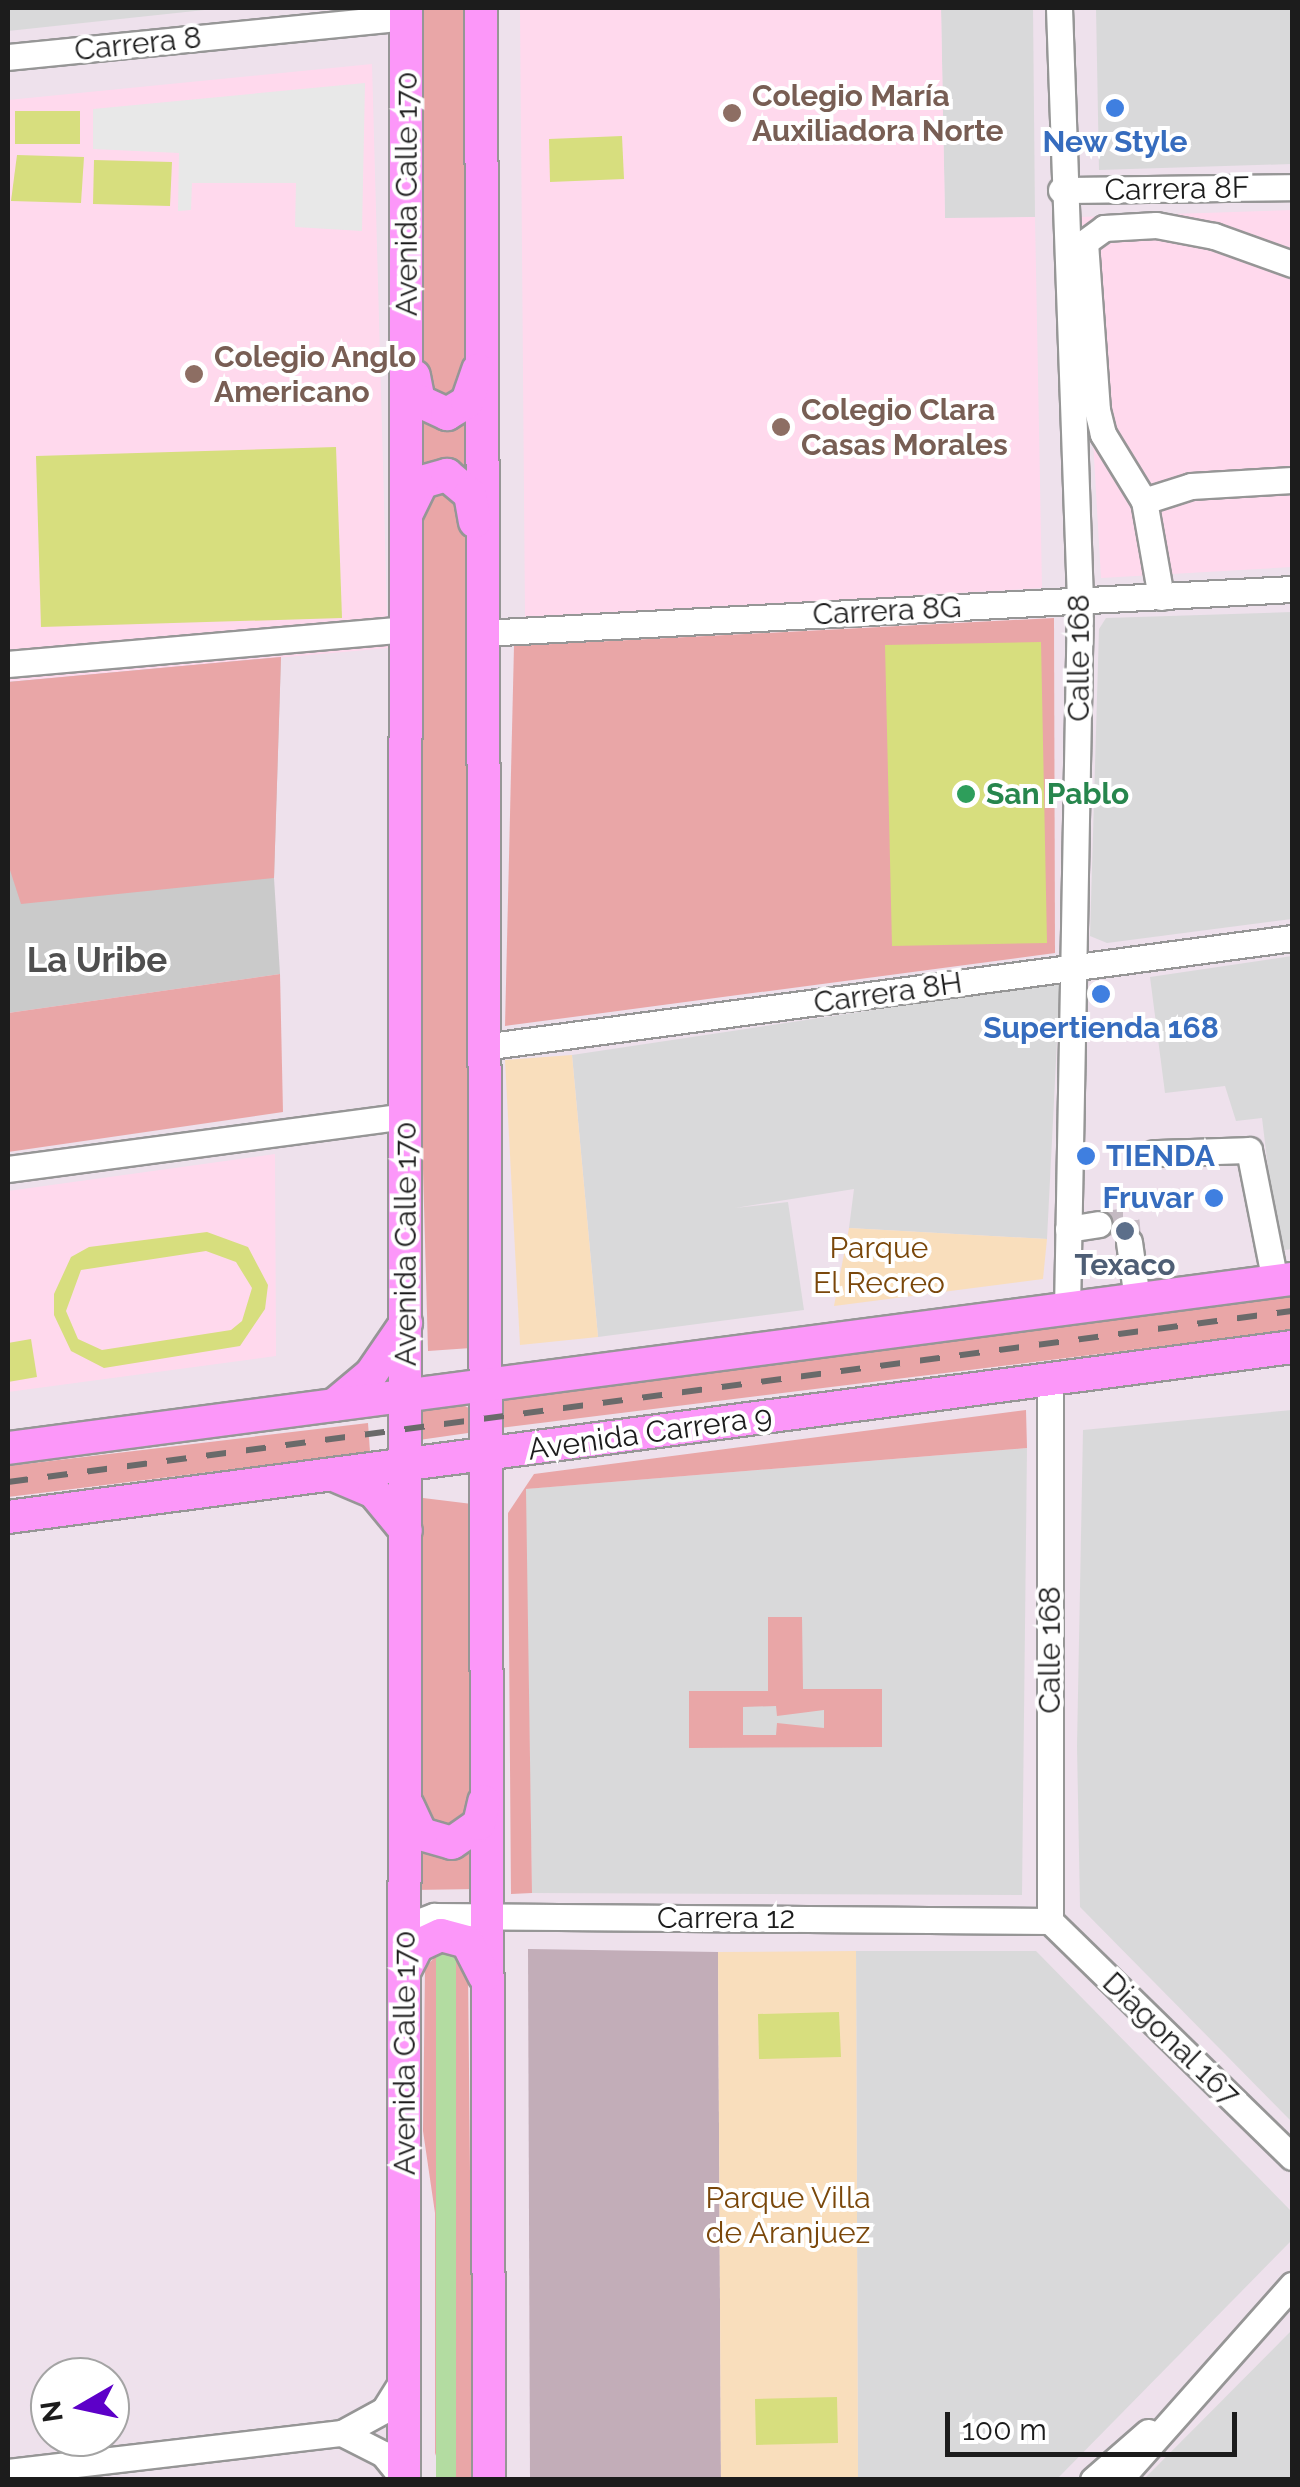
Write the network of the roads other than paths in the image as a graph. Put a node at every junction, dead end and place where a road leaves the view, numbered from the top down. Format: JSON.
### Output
{"nodes":[{"id":1,"x":481,"y":8,"type":"edge"},
{"id":2,"x":1059,"y":8,"type":"edge"},
{"id":3,"x":397,"y":13,"type":"edge"},
{"id":4,"x":8,"y":57,"type":"edge"},
{"id":5,"x":1292,"y":187,"type":"edge"},
{"id":6,"x":1062,"y":190,"type":"junction"},
{"id":7,"x":1292,"y":264,"type":"edge"},
{"id":8,"x":408,"y":296,"type":"junction"},
{"id":9,"x":482,"y":356,"type":"junction"},
{"id":10,"x":1292,"y":480,"type":"edge"},
{"id":11,"x":1144,"y":501,"type":"junction"},
{"id":12,"x":406,"y":514,"type":"junction"},
{"id":13,"x":1292,"y":589,"type":"edge"},
{"id":14,"x":482,"y":591,"type":"junction"},
{"id":15,"x":1161,"y":597,"type":"junction"},
{"id":16,"x":1080,"y":602,"type":"junction"},
{"id":17,"x":406,"y":629,"type":"junction"},
{"id":18,"x":482,"y":633,"type":"junction"},
{"id":19,"x":8,"y":664,"type":"edge"},
{"id":20,"x":1292,"y":938,"type":"edge"},
{"id":21,"x":1076,"y":968,"type":"junction"},
{"id":22,"x":483,"y":1048,"type":"junction"},
{"id":23,"x":406,"y":1116,"type":"junction"},
{"id":24,"x":1154,"y":1153,"type":"dead end"},
{"id":25,"x":8,"y":1169,"type":"edge"},
{"id":26,"x":1099,"y":1224,"type":"tunnel mouth"},
{"id":27,"x":1068,"y":1228,"type":"junction"},
{"id":28,"x":1129,"y":1242,"type":"dead end"},
{"id":29,"x":1284,"y":1280,"type":"edge"},
{"id":30,"x":1137,"y":1299,"type":"junction"},
{"id":31,"x":1067,"y":1308,"type":"junction"},
{"id":32,"x":406,"y":1323,"type":"junction"},
{"id":33,"x":1292,"y":1347,"type":"edge"},
{"id":34,"x":1050,"y":1380,"type":"junction"},
{"id":35,"x":485,"y":1386,"type":"junction"},
{"id":36,"x":406,"y":1396,"type":"junction"},
{"id":37,"x":334,"y":1406,"type":"junction"},
{"id":38,"x":8,"y":1448,"type":"edge"},
{"id":39,"x":485,"y":1455,"type":"junction"},
{"id":40,"x":406,"y":1466,"type":"junction"},
{"id":41,"x":334,"y":1475,"type":"junction"},
{"id":42,"x":8,"y":1518,"type":"edge"},
{"id":43,"x":406,"y":1531,"type":"junction"},
{"id":44,"x":485,"y":1782,"type":"junction"},
{"id":45,"x":406,"y":1792,"type":"junction"},
{"id":46,"x":486,"y":1916,"type":"junction"},
{"id":47,"x":1050,"y":1920,"type":"junction"},
{"id":48,"x":405,"y":1927,"type":"junction"},
{"id":49,"x":405,"y":1970,"type":"junction"},
{"id":50,"x":486,"y":1988,"type":"junction"},
{"id":51,"x":1292,"y":2157,"type":"edge"},
{"id":52,"x":405,"y":2209,"type":"junction"},
{"id":53,"x":1292,"y":2285,"type":"edge"},
{"id":54,"x":404,"y":2378,"type":"junction"},
{"id":55,"x":1169,"y":2418,"type":"junction"},
{"id":56,"x":342,"y":2433,"type":"junction"},
{"id":57,"x":8,"y":2472,"type":"edge"},
{"id":58,"x":404,"y":2480,"type":"edge"},
{"id":59,"x":428,"y":2480,"type":"edge"},
{"id":60,"x":489,"y":2480,"type":"edge"},
{"id":61,"x":1092,"y":2480,"type":"edge"},
{"id":62,"x":1120,"y":2480,"type":"edge"}],
"edges":[{"from":1,"to":9,"type":"main road"},
{"from":2,"to":6,"type":"street","name":"Calle 168"},
{"from":3,"to":4,"type":"street","name":"Carrera 8"},
{"from":3,"to":8,"type":"main road","name":"Avenida Calle 170"},
{"from":5,"to":6,"type":"street","name":"Carrera 8F"},
{"from":6,"to":16,"type":"street","name":"Calle 168"},
{"from":7,"to":11,"type":"street"},
{"from":8,"to":9,"type":"main road"},
{"from":8,"to":12,"type":"main road","name":"Avenida Calle 170"},
{"from":9,"to":14,"type":"main road"},
{"from":10,"to":11,"type":"street"},
{"from":11,"to":15,"type":"street"},
{"from":12,"to":14,"type":"main road"},
{"from":12,"to":17,"type":"main road","name":"Avenida Calle 170"},
{"from":13,"to":15,"type":"street","name":"Carrera 8G"},
{"from":14,"to":18,"type":"main road"},
{"from":15,"to":16,"type":"street","name":"Carrera 8G"},
{"from":16,"to":18,"type":"street","name":"Carrera 8G"},
{"from":16,"to":21,"type":"street","name":"Calle 168"},
{"from":17,"to":19,"type":"street"},
{"from":17,"to":23,"type":"main road","name":"Avenida Calle 170"},
{"from":18,"to":22,"type":"main road"},
{"from":20,"to":21,"type":"street","name":"Carrera 8H"},
{"from":21,"to":22,"type":"street","name":"Carrera 8H"},
{"from":21,"to":27,"type":"street","name":"Calle 168"},
{"from":22,"to":35,"type":"main road"},
{"from":23,"to":25,"type":"street"},
{"from":23,"to":32,"type":"main road","name":"Avenida Calle 170"},
{"from":24,"to":29,"type":"street"},
{"from":26,"to":27,"type":"street"},
{"from":27,"to":31,"type":"street","name":"Calle 168"},
{"from":28,"to":30,"type":"street"},
{"from":29,"to":30,"type":"main road"},
{"from":30,"to":31,"type":"main road"},
{"from":31,"to":35,"type":"main road"},
{"from":32,"to":36,"type":"main road","name":"Avenida Calle 170"},
{"from":32,"to":37,"type":"main road"},
{"from":33,"to":34,"type":"main road","name":"Avenida Carrera 9"},
{"from":34,"to":39,"type":"main road","name":"Avenida Carrera 9"},
{"from":34,"to":47,"type":"street","name":"Calle 168"},
{"from":35,"to":36,"type":"main road"},
{"from":35,"to":39,"type":"main road"},
{"from":36,"to":37,"type":"main road"},
{"from":36,"to":40,"type":"main road","name":"Avenida Calle 170"},
{"from":37,"to":38,"type":"main road"},
{"from":39,"to":40,"type":"main road","name":"Avenida Carrera 9"},
{"from":39,"to":44,"type":"main road"},
{"from":40,"to":41,"type":"main road","name":"Avenida Carrera 9"},
{"from":40,"to":43,"type":"main road","name":"Avenida Calle 170"},
{"from":41,"to":42,"type":"main road","name":"Avenida Carrera 9"},
{"from":41,"to":43,"type":"main road"},
{"from":43,"to":45,"type":"main road","name":"Avenida Calle 170"},
{"from":44,"to":45,"type":"main road"},
{"from":44,"to":46,"type":"main road"},
{"from":45,"to":48,"type":"main road","name":"Avenida Calle 170"},
{"from":46,"to":47,"type":"street","name":"Carrera 12"},
{"from":46,"to":48,"type":"street","name":"Carrera 12"},
{"from":46,"to":50,"type":"main road"},
{"from":47,"to":51,"type":"street","name":"Diagonal 167"},
{"from":48,"to":49,"type":"main road","name":"Avenida Calle 170"},
{"from":49,"to":50,"type":"main road"},
{"from":49,"to":52,"type":"main road","name":"Avenida Calle 170"},
{"from":50,"to":60,"type":"main road"},
{"from":52,"to":54,"type":"main road","name":"Avenida Calle 170"},
{"from":52,"to":59,"type":"main road"},
{"from":53,"to":55,"type":"street"},
{"from":54,"to":56,"type":"street"},
{"from":54,"to":58,"type":"main road","name":"Avenida Calle 170"},
{"from":55,"to":61,"type":"street"},
{"from":55,"to":62,"type":"street"},
{"from":56,"to":57,"type":"street"},
{"from":56,"to":58,"type":"street"}]}
